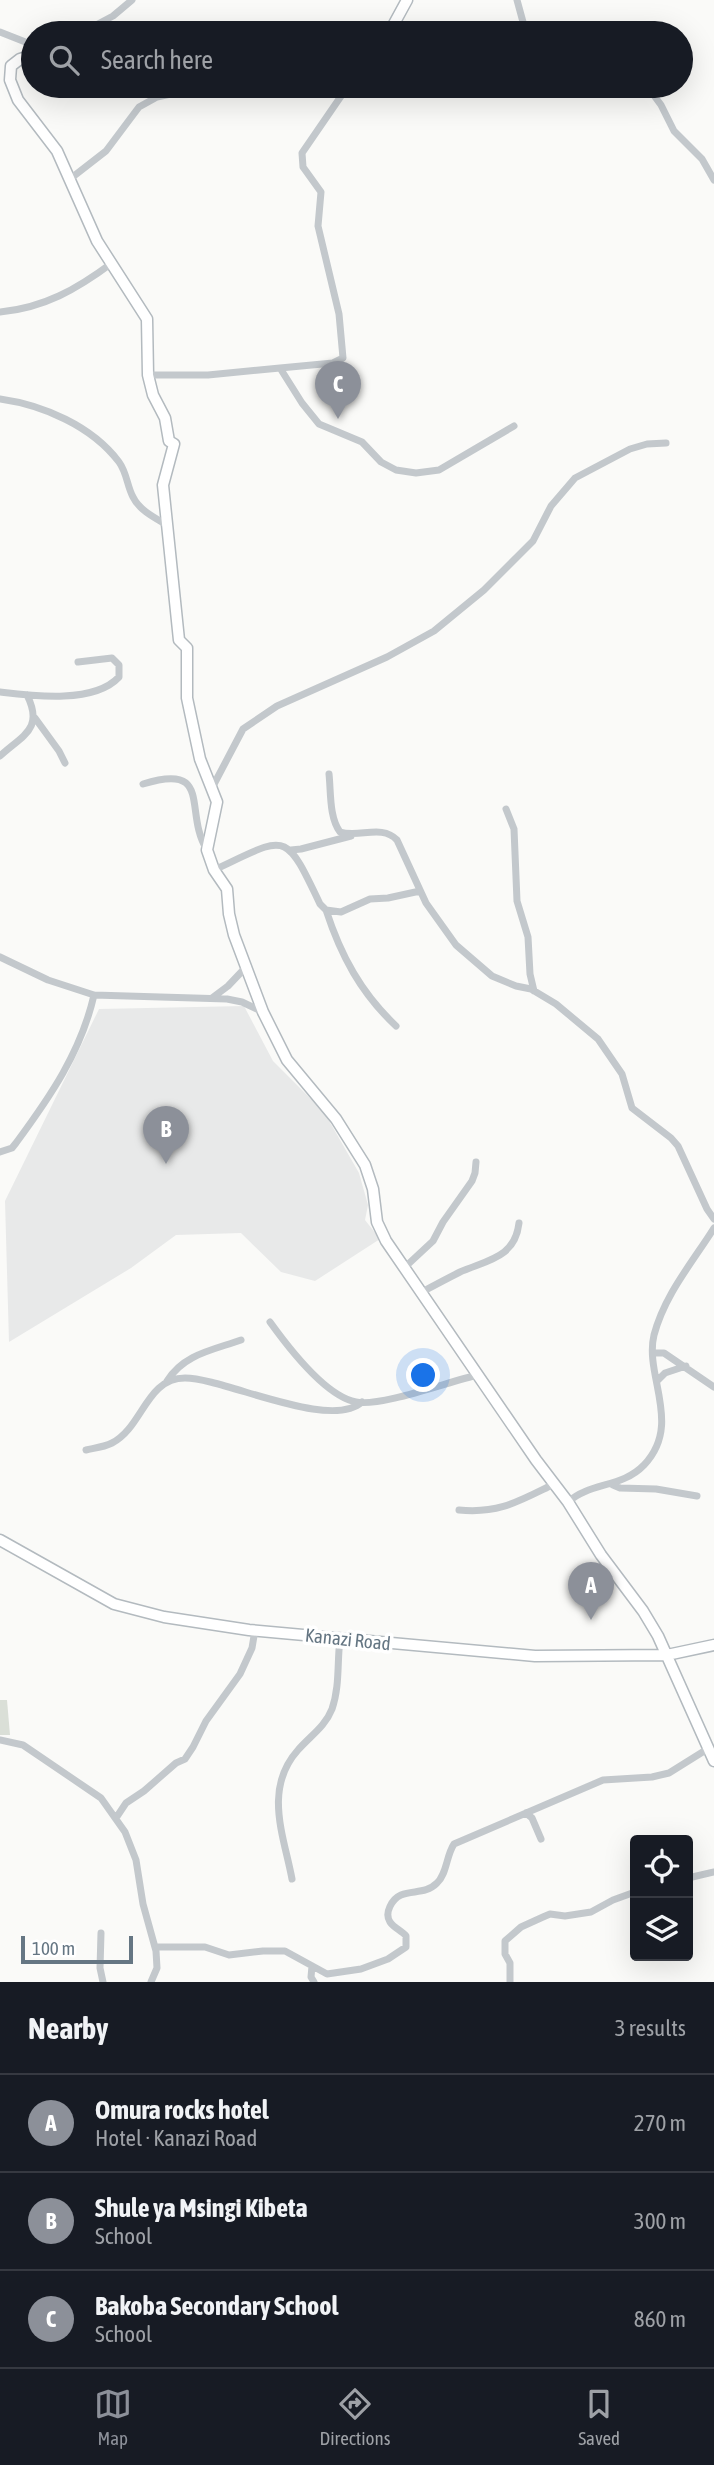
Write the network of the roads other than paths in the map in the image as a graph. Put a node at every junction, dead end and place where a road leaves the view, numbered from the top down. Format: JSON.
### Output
{"nodes":[{"id":1,"x":132,"y":0,"type":"edge"},
{"id":2,"x":517,"y":0,"type":"edge"},
{"id":3,"x":403,"y":1,"type":"edge"},
{"id":4,"x":104,"y":21,"type":"edge"},
{"id":5,"x":394,"y":21,"type":"edge"},
{"id":6,"x":523,"y":21,"type":"edge"},
{"id":7,"x":0,"y":32,"type":"edge"},
{"id":8,"x":21,"y":40,"type":"edge"},
{"id":9,"x":21,"y":60,"type":"edge"},
{"id":10,"x":155,"y":98,"type":"edge"},
{"id":11,"x":338,"y":98,"type":"edge"},
{"id":12,"x":656,"y":98,"type":"edge"},
{"id":13,"x":70,"y":179,"type":"junction"},
{"id":14,"x":714,"y":180,"type":"edge"},
{"id":15,"x":112,"y":263,"type":"junction"},
{"id":16,"x":0,"y":312,"type":"edge"},
{"id":17,"x":280,"y":368,"type":"junction"},
{"id":18,"x":148,"y":375,"type":"junction"},
{"id":19,"x":0,"y":399,"type":"edge"},
{"id":20,"x":514,"y":426,"type":"dead end"},
{"id":21,"x":666,"y":443,"type":"dead end"},
{"id":22,"x":167,"y":525,"type":"junction"},
{"id":23,"x":78,"y":662,"type":"dead end"},
{"id":24,"x":0,"y":692,"type":"edge"},
{"id":25,"x":27,"y":695,"type":"junction"},
{"id":26,"x":35,"y":718,"type":"junction"},
{"id":27,"x":0,"y":756,"type":"edge"},
{"id":28,"x":65,"y":764,"type":"dead end"},
{"id":29,"x":329,"y":774,"type":"dead end"},
{"id":30,"x":143,"y":784,"type":"dead end"},
{"id":31,"x":212,"y":788,"type":"junction"},
{"id":32,"x":506,"y":809,"type":"dead end"},
{"id":33,"x":359,"y":834,"type":"junction"},
{"id":34,"x":207,"y":850,"type":"junction"},
{"id":35,"x":291,"y":850,"type":"junction"},
{"id":36,"x":214,"y":870,"type":"junction"},
{"id":37,"x":420,"y":891,"type":"junction"},
{"id":38,"x":326,"y":910,"type":"junction"},
{"id":39,"x":0,"y":957,"type":"edge"},
{"id":40,"x":247,"y":966,"type":"junction"},
{"id":41,"x":534,"y":991,"type":"junction"},
{"id":42,"x":94,"y":995,"type":"junction"},
{"id":43,"x":211,"y":998,"type":"junction"},
{"id":44,"x":263,"y":1012,"type":"junction"},
{"id":45,"x":396,"y":1026,"type":"dead end"},
{"id":46,"x":0,"y":1152,"type":"edge"},
{"id":47,"x":477,"y":1161,"type":"dead end"},
{"id":48,"x":714,"y":1219,"type":"edge"},
{"id":49,"x":519,"y":1223,"type":"dead end"},
{"id":50,"x":714,"y":1228,"type":"edge"},
{"id":51,"x":404,"y":1268,"type":"junction"},
{"id":52,"x":421,"y":1293,"type":"junction"},
{"id":53,"x":270,"y":1322,"type":"dead end"},
{"id":54,"x":241,"y":1340,"type":"dead end"},
{"id":55,"x":653,"y":1353,"type":"junction"},
{"id":56,"x":686,"y":1366,"type":"junction"},
{"id":57,"x":478,"y":1375,"type":"junction"},
{"id":58,"x":658,"y":1380,"type":"junction"},
{"id":59,"x":167,"y":1381,"type":"junction"},
{"id":60,"x":714,"y":1387,"type":"edge"},
{"id":61,"x":362,"y":1402,"type":"junction"},
{"id":62,"x":86,"y":1450,"type":"dead end"},
{"id":63,"x":554,"y":1484,"type":"junction"},
{"id":64,"x":612,"y":1485,"type":"junction"},
{"id":65,"x":697,"y":1496,"type":"dead end"},
{"id":66,"x":568,"y":1502,"type":"junction"},
{"id":67,"x":458,"y":1510,"type":"dead end"},
{"id":68,"x":0,"y":1540,"type":"edge"},
{"id":69,"x":255,"y":1630,"type":"junction"},
{"id":70,"x":340,"y":1639,"type":"junction"},
{"id":71,"x":714,"y":1645,"type":"edge"},
{"id":72,"x":667,"y":1655,"type":"junction"},
{"id":73,"x":0,"y":1740,"type":"edge"},
{"id":74,"x":709,"y":1748,"type":"junction"},
{"id":75,"x":714,"y":1761,"type":"edge"},
{"id":76,"x":526,"y":1813,"type":"junction"},
{"id":77,"x":116,"y":1818,"type":"junction"},
{"id":78,"x":541,"y":1839,"type":"dead end"},
{"id":79,"x":714,"y":1872,"type":"edge"},
{"id":80,"x":693,"y":1877,"type":"edge"},
{"id":81,"x":292,"y":1879,"type":"dead end"},
{"id":82,"x":630,"y":1894,"type":"edge"},
{"id":83,"x":101,"y":1933,"type":"dead end"},
{"id":84,"x":155,"y":1947,"type":"junction"},
{"id":85,"x":312,"y":1966,"type":"junction"},
{"id":86,"x":103,"y":1982,"type":"edge"},
{"id":87,"x":151,"y":1982,"type":"edge"},
{"id":88,"x":314,"y":1982,"type":"edge"},
{"id":89,"x":510,"y":1982,"type":"edge"}],
"edges":[{"from":1,"to":4,"type":"street"},
{"from":2,"to":6,"type":"street"},
{"from":3,"to":5,"type":"street"},
{"from":7,"to":8,"type":"street"},
{"from":9,"to":13,"type":"street"},
{"from":10,"to":13,"type":"street"},
{"from":11,"to":17,"type":"street"},
{"from":12,"to":14,"type":"street"},
{"from":13,"to":15,"type":"street"},
{"from":15,"to":16,"type":"street"},
{"from":15,"to":18,"type":"street"},
{"from":17,"to":18,"type":"street"},
{"from":17,"to":20,"type":"street"},
{"from":18,"to":22,"type":"street"},
{"from":19,"to":22,"type":"street"},
{"from":21,"to":31,"type":"street"},
{"from":22,"to":31,"type":"street"},
{"from":23,"to":25,"type":"street"},
{"from":24,"to":25,"type":"street"},
{"from":25,"to":26,"type":"street"},
{"from":26,"to":27,"type":"street"},
{"from":26,"to":28,"type":"street"},
{"from":29,"to":33,"type":"street"},
{"from":30,"to":34,"type":"street"},
{"from":31,"to":34,"type":"street"},
{"from":32,"to":41,"type":"street"},
{"from":33,"to":35,"type":"street"},
{"from":33,"to":37,"type":"street"},
{"from":34,"to":36,"type":"street"},
{"from":35,"to":36,"type":"street"},
{"from":35,"to":38,"type":"street"},
{"from":36,"to":40,"type":"street"},
{"from":37,"to":38,"type":"street"},
{"from":37,"to":41,"type":"street"},
{"from":38,"to":45,"type":"street"},
{"from":39,"to":42,"type":"street"},
{"from":40,"to":43,"type":"street"},
{"from":40,"to":44,"type":"street"},
{"from":41,"to":48,"type":"street"},
{"from":42,"to":43,"type":"street"},
{"from":42,"to":46,"type":"street"},
{"from":43,"to":44,"type":"street"},
{"from":44,"to":51,"type":"street"},
{"from":47,"to":51,"type":"street"},
{"from":49,"to":52,"type":"street"},
{"from":50,"to":55,"type":"street"},
{"from":51,"to":52,"type":"street"},
{"from":52,"to":57,"type":"street"},
{"from":53,"to":61,"type":"street"},
{"from":54,"to":59,"type":"street"},
{"from":55,"to":56,"type":"street"},
{"from":55,"to":58,"type":"street"},
{"from":56,"to":58,"type":"street"},
{"from":56,"to":60,"type":"street"},
{"from":57,"to":61,"type":"street"},
{"from":57,"to":63,"type":"street"},
{"from":58,"to":64,"type":"street"},
{"from":59,"to":61,"type":"street"},
{"from":59,"to":62,"type":"street"},
{"from":63,"to":66,"type":"street"},
{"from":63,"to":67,"type":"street"},
{"from":64,"to":65,"type":"street"},
{"from":64,"to":66,"type":"street"},
{"from":66,"to":72,"type":"street"},
{"from":68,"to":69,"type":"street","name":"Kanazi Road"},
{"from":69,"to":70,"type":"street","name":"Kanazi Road"},
{"from":69,"to":77,"type":"street"},
{"from":70,"to":72,"type":"street","name":"Kanazi Road"},
{"from":70,"to":81,"type":"street"},
{"from":71,"to":72,"type":"street","name":"Kanazi Road"},
{"from":72,"to":74,"type":"street"},
{"from":73,"to":77,"type":"street"},
{"from":74,"to":75,"type":"street"},
{"from":74,"to":76,"type":"street"},
{"from":76,"to":78,"type":"street"},
{"from":76,"to":85,"type":"street"},
{"from":77,"to":84,"type":"street"},
{"from":79,"to":80,"type":"street"},
{"from":82,"to":89,"type":"street"},
{"from":83,"to":86,"type":"street"},
{"from":84,"to":85,"type":"street"},
{"from":84,"to":87,"type":"street"},
{"from":85,"to":88,"type":"street"}]}
